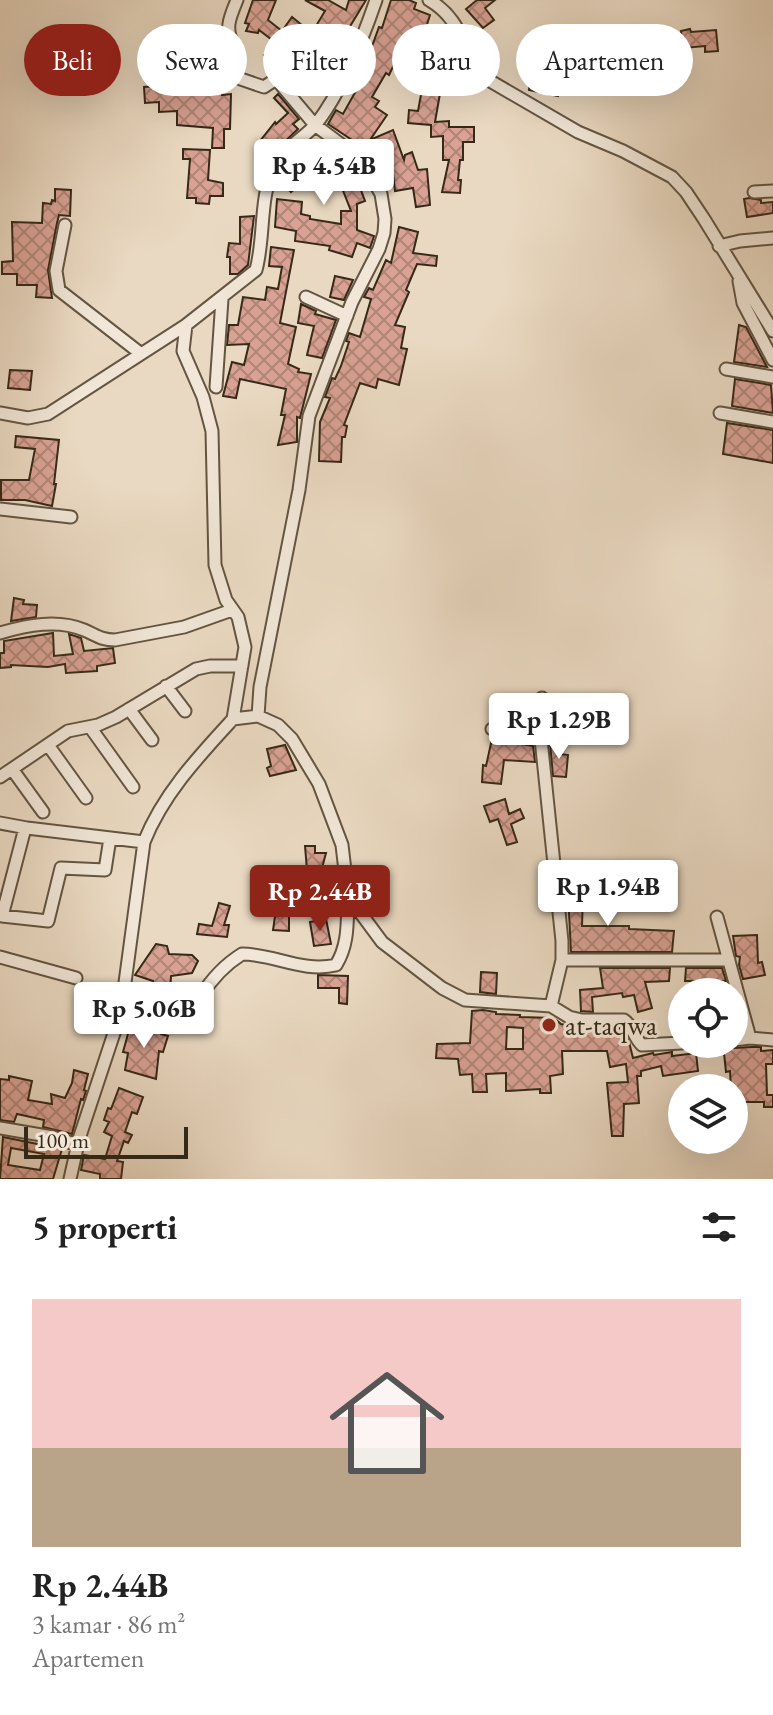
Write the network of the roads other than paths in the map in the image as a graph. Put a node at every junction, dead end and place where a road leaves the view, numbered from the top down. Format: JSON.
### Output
{"nodes":[{"id":1,"x":237,"y":0,"type":"edge"},
{"id":2,"x":376,"y":0,"type":"edge"},
{"id":3,"x":429,"y":0,"type":"edge"},
{"id":4,"x":229,"y":24,"type":"edge"},
{"id":5,"x":247,"y":81,"type":"edge"},
{"id":6,"x":315,"y":125,"type":"junction"},
{"id":7,"x":773,"y":191,"type":"edge"},
{"id":8,"x":754,"y":192,"type":"dead end"},
{"id":9,"x":65,"y":225,"type":"dead end"},
{"id":10,"x":773,"y":238,"type":"edge"},
{"id":11,"x":719,"y":246,"type":"junction"},
{"id":12,"x":737,"y":273,"type":"junction"},
{"id":13,"x":306,"y":297,"type":"dead end"},
{"id":14,"x":222,"y":299,"type":"junction"},
{"id":15,"x":347,"y":316,"type":"junction"},
{"id":16,"x":186,"y":325,"type":"junction"},
{"id":17,"x":773,"y":331,"type":"edge"},
{"id":18,"x":140,"y":353,"type":"junction"},
{"id":19,"x":773,"y":360,"type":"edge"},
{"id":20,"x":726,"y":369,"type":"dead end"},
{"id":21,"x":773,"y":377,"type":"edge"},
{"id":22,"x":216,"y":387,"type":"dead end"},
{"id":23,"x":0,"y":413,"type":"edge"},
{"id":24,"x":720,"y":413,"type":"dead end"},
{"id":25,"x":773,"y":422,"type":"edge"},
{"id":26,"x":0,"y":509,"type":"edge"},
{"id":27,"x":71,"y":517,"type":"dead end"},
{"id":28,"x":232,"y":610,"type":"junction"},
{"id":29,"x":0,"y":633,"type":"edge"},
{"id":30,"x":242,"y":666,"type":"junction"},
{"id":31,"x":166,"y":686,"type":"junction"},
{"id":32,"x":542,"y":698,"type":"dead end"},
{"id":33,"x":129,"y":709,"type":"junction"},
{"id":34,"x":185,"y":711,"type":"dead end"},
{"id":35,"x":258,"y":716,"type":"junction"},
{"id":36,"x":233,"y":719,"type":"junction"},
{"id":37,"x":90,"y":727,"type":"junction"},
{"id":38,"x":492,"y":729,"type":"dead end"},
{"id":39,"x":541,"y":739,"type":"junction"},
{"id":40,"x":152,"y":740,"type":"dead end"},
{"id":41,"x":48,"y":745,"type":"junction"},
{"id":42,"x":12,"y":769,"type":"junction"},
{"id":43,"x":0,"y":777,"type":"edge"},
{"id":44,"x":133,"y":787,"type":"dead end"},
{"id":45,"x":86,"y":798,"type":"dead end"},
{"id":46,"x":43,"y":812,"type":"dead end"},
{"id":47,"x":0,"y":823,"type":"edge"},
{"id":48,"x":25,"y":828,"type":"junction"},
{"id":49,"x":110,"y":838,"type":"junction"},
{"id":50,"x":144,"y":842,"type":"junction"},
{"id":51,"x":348,"y":896,"type":"junction"},
{"id":52,"x":717,"y":917,"type":"dead end"},
{"id":53,"x":0,"y":957,"type":"edge"},
{"id":54,"x":562,"y":960,"type":"junction"},
{"id":55,"x":729,"y":960,"type":"junction"},
{"id":56,"x":76,"y":978,"type":"dead end"},
{"id":57,"x":551,"y":1006,"type":"junction"},
{"id":58,"x":121,"y":1012,"type":"junction"},
{"id":59,"x":750,"y":1038,"type":"joint"},
{"id":60,"x":773,"y":1040,"type":"edge"},
{"id":61,"x":668,"y":1044,"type":"edge"},
{"id":62,"x":0,"y":1128,"type":"edge"},
{"id":63,"x":78,"y":1145,"type":"junction"},
{"id":64,"x":70,"y":1179,"type":"edge"}],
"edges":[{"from":1,"to":4,"type":"street"},
{"from":2,"to":6,"type":"street"},
{"from":3,"to":11,"type":"street"},
{"from":5,"to":6,"type":"street"},
{"from":6,"to":14,"type":"street"},
{"from":6,"to":15,"type":"street"},
{"from":7,"to":8,"type":"street"},
{"from":9,"to":18,"type":"street"},
{"from":10,"to":11,"type":"street"},
{"from":11,"to":12,"type":"street"},
{"from":12,"to":17,"type":"street"},
{"from":12,"to":19,"type":"street"},
{"from":13,"to":15,"type":"street"},
{"from":14,"to":16,"type":"street"},
{"from":14,"to":22,"type":"street"},
{"from":15,"to":35,"type":"street"},
{"from":16,"to":18,"type":"street"},
{"from":16,"to":28,"type":"street"},
{"from":18,"to":23,"type":"street"},
{"from":20,"to":21,"type":"street"},
{"from":24,"to":25,"type":"street"},
{"from":26,"to":27,"type":"street"},
{"from":28,"to":29,"type":"street"},
{"from":28,"to":30,"type":"street"},
{"from":30,"to":31,"type":"street"},
{"from":30,"to":36,"type":"street"},
{"from":31,"to":33,"type":"street"},
{"from":31,"to":34,"type":"street"},
{"from":32,"to":39,"type":"street"},
{"from":33,"to":37,"type":"street"},
{"from":33,"to":40,"type":"street"},
{"from":35,"to":36,"type":"street"},
{"from":35,"to":51,"type":"street"},
{"from":36,"to":50,"type":"street"},
{"from":37,"to":41,"type":"street"},
{"from":37,"to":44,"type":"street"},
{"from":38,"to":39,"type":"street"},
{"from":39,"to":54,"type":"street"},
{"from":41,"to":42,"type":"street"},
{"from":41,"to":45,"type":"street"},
{"from":42,"to":43,"type":"street"},
{"from":42,"to":46,"type":"street"},
{"from":47,"to":48,"type":"street"},
{"from":48,"to":49,"type":"street"},
{"from":48,"to":49,"type":"street"},
{"from":49,"to":50,"type":"street"},
{"from":50,"to":58,"type":"street"},
{"from":51,"to":57,"type":"street"},
{"from":51,"to":58,"type":"street"},
{"from":52,"to":55,"type":"street"},
{"from":53,"to":56,"type":"street"},
{"from":54,"to":55,"type":"street"},
{"from":54,"to":57,"type":"street"},
{"from":55,"to":59,"type":"street"},
{"from":57,"to":61,"type":"street"},
{"from":58,"to":63,"type":"street"},
{"from":59,"to":60,"type":"street"},
{"from":62,"to":63,"type":"street"},
{"from":63,"to":64,"type":"street"}]}
